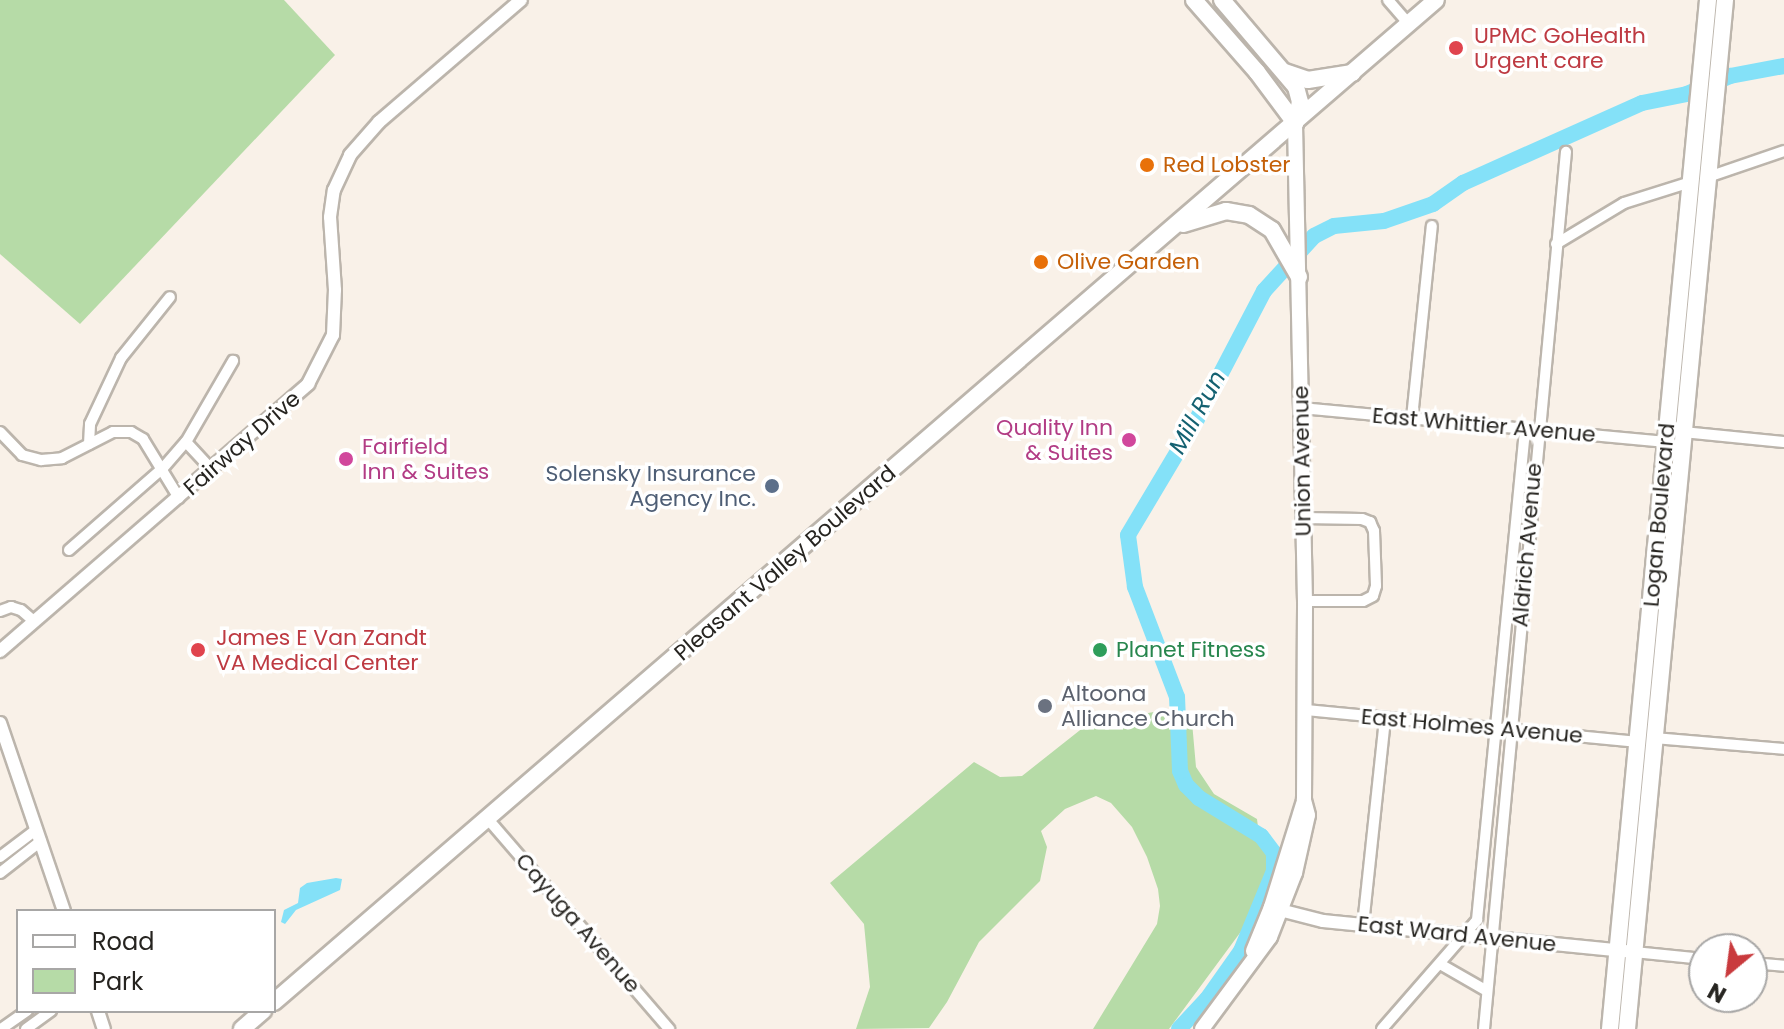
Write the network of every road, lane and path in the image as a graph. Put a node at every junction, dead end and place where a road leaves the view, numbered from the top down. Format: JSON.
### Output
{"nodes":[{"id":1,"x":521,"y":0,"type":"edge"},
{"id":2,"x":1194,"y":0,"type":"edge"},
{"id":3,"x":1222,"y":0,"type":"edge"},
{"id":4,"x":1388,"y":0,"type":"edge"},
{"id":5,"x":1436,"y":0,"type":"edge"},
{"id":6,"x":1708,"y":0,"type":"edge"},
{"id":7,"x":1725,"y":0,"type":"edge"},
{"id":8,"x":1409,"y":24,"type":"junction"},
{"id":9,"x":1285,"y":72,"type":"junction"},
{"id":10,"x":1353,"y":73,"type":"junction"},
{"id":11,"x":1709,"y":76,"type":"junction"},
{"id":12,"x":1295,"y":123,"type":"junction"},
{"id":13,"x":1784,"y":151,"type":"edge"},
{"id":14,"x":1566,"y":152,"type":"dead end"},
{"id":15,"x":1700,"y":180,"type":"junction"},
{"id":16,"x":1432,"y":226,"type":"dead end"},
{"id":17,"x":1174,"y":228,"type":"junction"},
{"id":18,"x":1556,"y":244,"type":"junction"},
{"id":19,"x":1293,"y":245,"type":"junction"},
{"id":20,"x":1298,"y":271,"type":"joint"},
{"id":21,"x":170,"y":297,"type":"dead end"},
{"id":22,"x":233,"y":361,"type":"dead end"},
{"id":23,"x":1301,"y":408,"type":"junction"},
{"id":24,"x":1412,"y":418,"type":"junction"},
{"id":25,"x":1525,"y":428,"type":"junction"},
{"id":26,"x":1538,"y":430,"type":"junction"},
{"id":27,"x":0,"y":432,"type":"edge"},
{"id":28,"x":1683,"y":432,"type":"junction"},
{"id":29,"x":186,"y":442,"type":"junction"},
{"id":30,"x":1666,"y":442,"type":"junction"},
{"id":31,"x":1784,"y":442,"type":"edge"},
{"id":32,"x":89,"y":444,"type":"junction"},
{"id":33,"x":163,"y":468,"type":"junction"},
{"id":34,"x":212,"y":470,"type":"junction"},
{"id":35,"x":179,"y":498,"type":"junction"},
{"id":36,"x":1304,"y":518,"type":"junction"},
{"id":37,"x":69,"y":550,"type":"dead end"},
{"id":38,"x":1305,"y":601,"type":"junction"},
{"id":39,"x":0,"y":611,"type":"edge"},
{"id":40,"x":35,"y":622,"type":"junction"},
{"id":41,"x":0,"y":651,"type":"edge"},
{"id":42,"x":1306,"y":710,"type":"junction"},
{"id":43,"x":1385,"y":718,"type":"junction"},
{"id":44,"x":0,"y":723,"type":"edge"},
{"id":45,"x":1496,"y":728,"type":"junction"},
{"id":46,"x":1510,"y":730,"type":"junction"},
{"id":47,"x":1646,"y":740,"type":"junction"},
{"id":48,"x":1784,"y":749,"type":"edge"},
{"id":49,"x":487,"y":818,"type":"junction"},
{"id":50,"x":39,"y":835,"type":"junction"},
{"id":51,"x":0,"y":857,"type":"edge"},
{"id":52,"x":0,"y":873,"type":"edge"},
{"id":53,"x":63,"y":909,"type":"edge"},
{"id":54,"x":1276,"y":909,"type":"junction"},
{"id":55,"x":1363,"y":925,"type":"junction"},
{"id":56,"x":1465,"y":935,"type":"junction"},
{"id":57,"x":1492,"y":938,"type":"junction"},
{"id":58,"x":1625,"y":952,"type":"junction"},
{"id":59,"x":1688,"y":958,"type":"edge"},
{"id":60,"x":1440,"y":964,"type":"junction"},
{"id":61,"x":1487,"y":991,"type":"junction"},
{"id":62,"x":276,"y":1000,"type":"edge"},
{"id":63,"x":24,"y":1013,"type":"edge"},
{"id":64,"x":48,"y":1013,"type":"edge"},
{"id":65,"x":261,"y":1013,"type":"edge"},
{"id":66,"x":1,"y":1029,"type":"edge"},
{"id":67,"x":26,"y":1029,"type":"edge"},
{"id":68,"x":242,"y":1029,"type":"edge"},
{"id":69,"x":669,"y":1029,"type":"edge"},
{"id":70,"x":1202,"y":1029,"type":"edge"},
{"id":71,"x":1382,"y":1029,"type":"edge"},
{"id":72,"x":1484,"y":1029,"type":"edge"},
{"id":73,"x":1610,"y":1029,"type":"edge"},
{"id":74,"x":1627,"y":1029,"type":"edge"}],
"edges":[{"from":1,"to":34,"type":"street","name":"Fairway Drive"},
{"from":2,"to":12,"type":"main road"},
{"from":3,"to":9,"type":"main road"},
{"from":4,"to":8,"type":"street"},
{"from":5,"to":8,"type":"main road","name":"Pleasant Valley Boulevard"},
{"from":6,"to":11,"type":"main road","name":"Logan Boulevard"},
{"from":7,"to":11,"type":"main road","name":"Logan Boulevard"},
{"from":8,"to":10,"type":"main road","name":"Pleasant Valley Boulevard"},
{"from":9,"to":10,"type":"main road"},
{"from":9,"to":12,"type":"main road"},
{"from":10,"to":12,"type":"main road","name":"Pleasant Valley Boulevard"},
{"from":11,"to":15,"type":"main road","name":"Logan Boulevard"},
{"from":12,"to":17,"type":"main road","name":"Pleasant Valley Boulevard"},
{"from":12,"to":19,"type":"main road"},
{"from":13,"to":15,"type":"street"},
{"from":14,"to":18,"type":"street","name":"Aldrich Avenue"},
{"from":15,"to":18,"type":"street"},
{"from":15,"to":28,"type":"main road","name":"Logan Boulevard"},
{"from":15,"to":30,"type":"main road","name":"Logan Boulevard"},
{"from":16,"to":24,"type":"street"},
{"from":17,"to":19,"type":"main road"},
{"from":17,"to":49,"type":"main road","name":"Pleasant Valley Boulevard"},
{"from":18,"to":26,"type":"street","name":"Aldrich Avenue"},
{"from":19,"to":20,"type":"main road"},
{"from":20,"to":23,"type":"main road","name":"Union Avenue"},
{"from":21,"to":32,"type":"street"},
{"from":22,"to":29,"type":"street"},
{"from":23,"to":24,"type":"street","name":"East Whittier Avenue"},
{"from":23,"to":36,"type":"main road","name":"Union Avenue"},
{"from":24,"to":25,"type":"street","name":"East Whittier Avenue"},
{"from":25,"to":26,"type":"street","name":"East Whittier Avenue"},
{"from":25,"to":45,"type":"street","name":"Aldrich Avenue"},
{"from":26,"to":30,"type":"street","name":"East Whittier Avenue"},
{"from":26,"to":46,"type":"street","name":"Aldrich Avenue"},
{"from":27,"to":32,"type":"street"},
{"from":28,"to":31,"type":"street"},
{"from":28,"to":47,"type":"main road","name":"Logan Boulevard"},
{"from":29,"to":33,"type":"street"},
{"from":29,"to":34,"type":"street"},
{"from":30,"to":47,"type":"main road","name":"Logan Boulevard"},
{"from":32,"to":33,"type":"street"},
{"from":33,"to":35,"type":"street"},
{"from":33,"to":37,"type":"street"},
{"from":34,"to":35,"type":"street","name":"Fairway Drive"},
{"from":35,"to":40,"type":"street","name":"Fairway Drive"},
{"from":36,"to":38,"type":"main road","name":"Union Avenue"},
{"from":36,"to":38,"type":"street"},
{"from":38,"to":42,"type":"main road","name":"Union Avenue"},
{"from":39,"to":40,"type":"street"},
{"from":40,"to":41,"type":"street","name":"Fairway Drive"},
{"from":42,"to":43,"type":"street","name":"East Holmes Avenue"},
{"from":42,"to":54,"type":"main road","name":"Union Avenue"},
{"from":43,"to":45,"type":"street","name":"East Holmes Avenue"},
{"from":43,"to":55,"type":"street"},
{"from":44,"to":50,"type":"street"},
{"from":45,"to":46,"type":"street","name":"East Holmes Avenue"},
{"from":45,"to":56,"type":"street","name":"Aldrich Avenue"},
{"from":46,"to":47,"type":"street","name":"East Holmes Avenue"},
{"from":46,"to":57,"type":"street","name":"Aldrich Avenue"},
{"from":47,"to":48,"type":"street","name":"East Holmes Avenue"},
{"from":47,"to":58,"type":"main road","name":"Logan Boulevard"},
{"from":49,"to":62,"type":"main road","name":"Pleasant Valley Boulevard"},
{"from":49,"to":69,"type":"street","name":"Cayuga Avenue"},
{"from":50,"to":51,"type":"street"},
{"from":50,"to":52,"type":"street"},
{"from":50,"to":53,"type":"street"},
{"from":54,"to":55,"type":"street","name":"East Ward Avenue"},
{"from":54,"to":70,"type":"main road","name":"Union Avenue"},
{"from":55,"to":56,"type":"street","name":"East Ward Avenue"},
{"from":56,"to":57,"type":"street","name":"East Ward Avenue"},
{"from":56,"to":60,"type":"street","name":"Aldrich Avenue"},
{"from":57,"to":58,"type":"street","name":"East Ward Avenue"},
{"from":57,"to":61,"type":"street","name":"Aldrich Avenue"},
{"from":58,"to":59,"type":"street"},
{"from":58,"to":73,"type":"main road","name":"Logan Boulevard"},
{"from":58,"to":74,"type":"main road","name":"Logan Boulevard"},
{"from":60,"to":61,"type":"street"},
{"from":60,"to":71,"type":"street","name":"Aldrich Avenue"},
{"from":61,"to":72,"type":"street","name":"Aldrich Avenue"},
{"from":63,"to":66,"type":"street"},
{"from":64,"to":67,"type":"street"},
{"from":65,"to":68,"type":"main road"}]}
